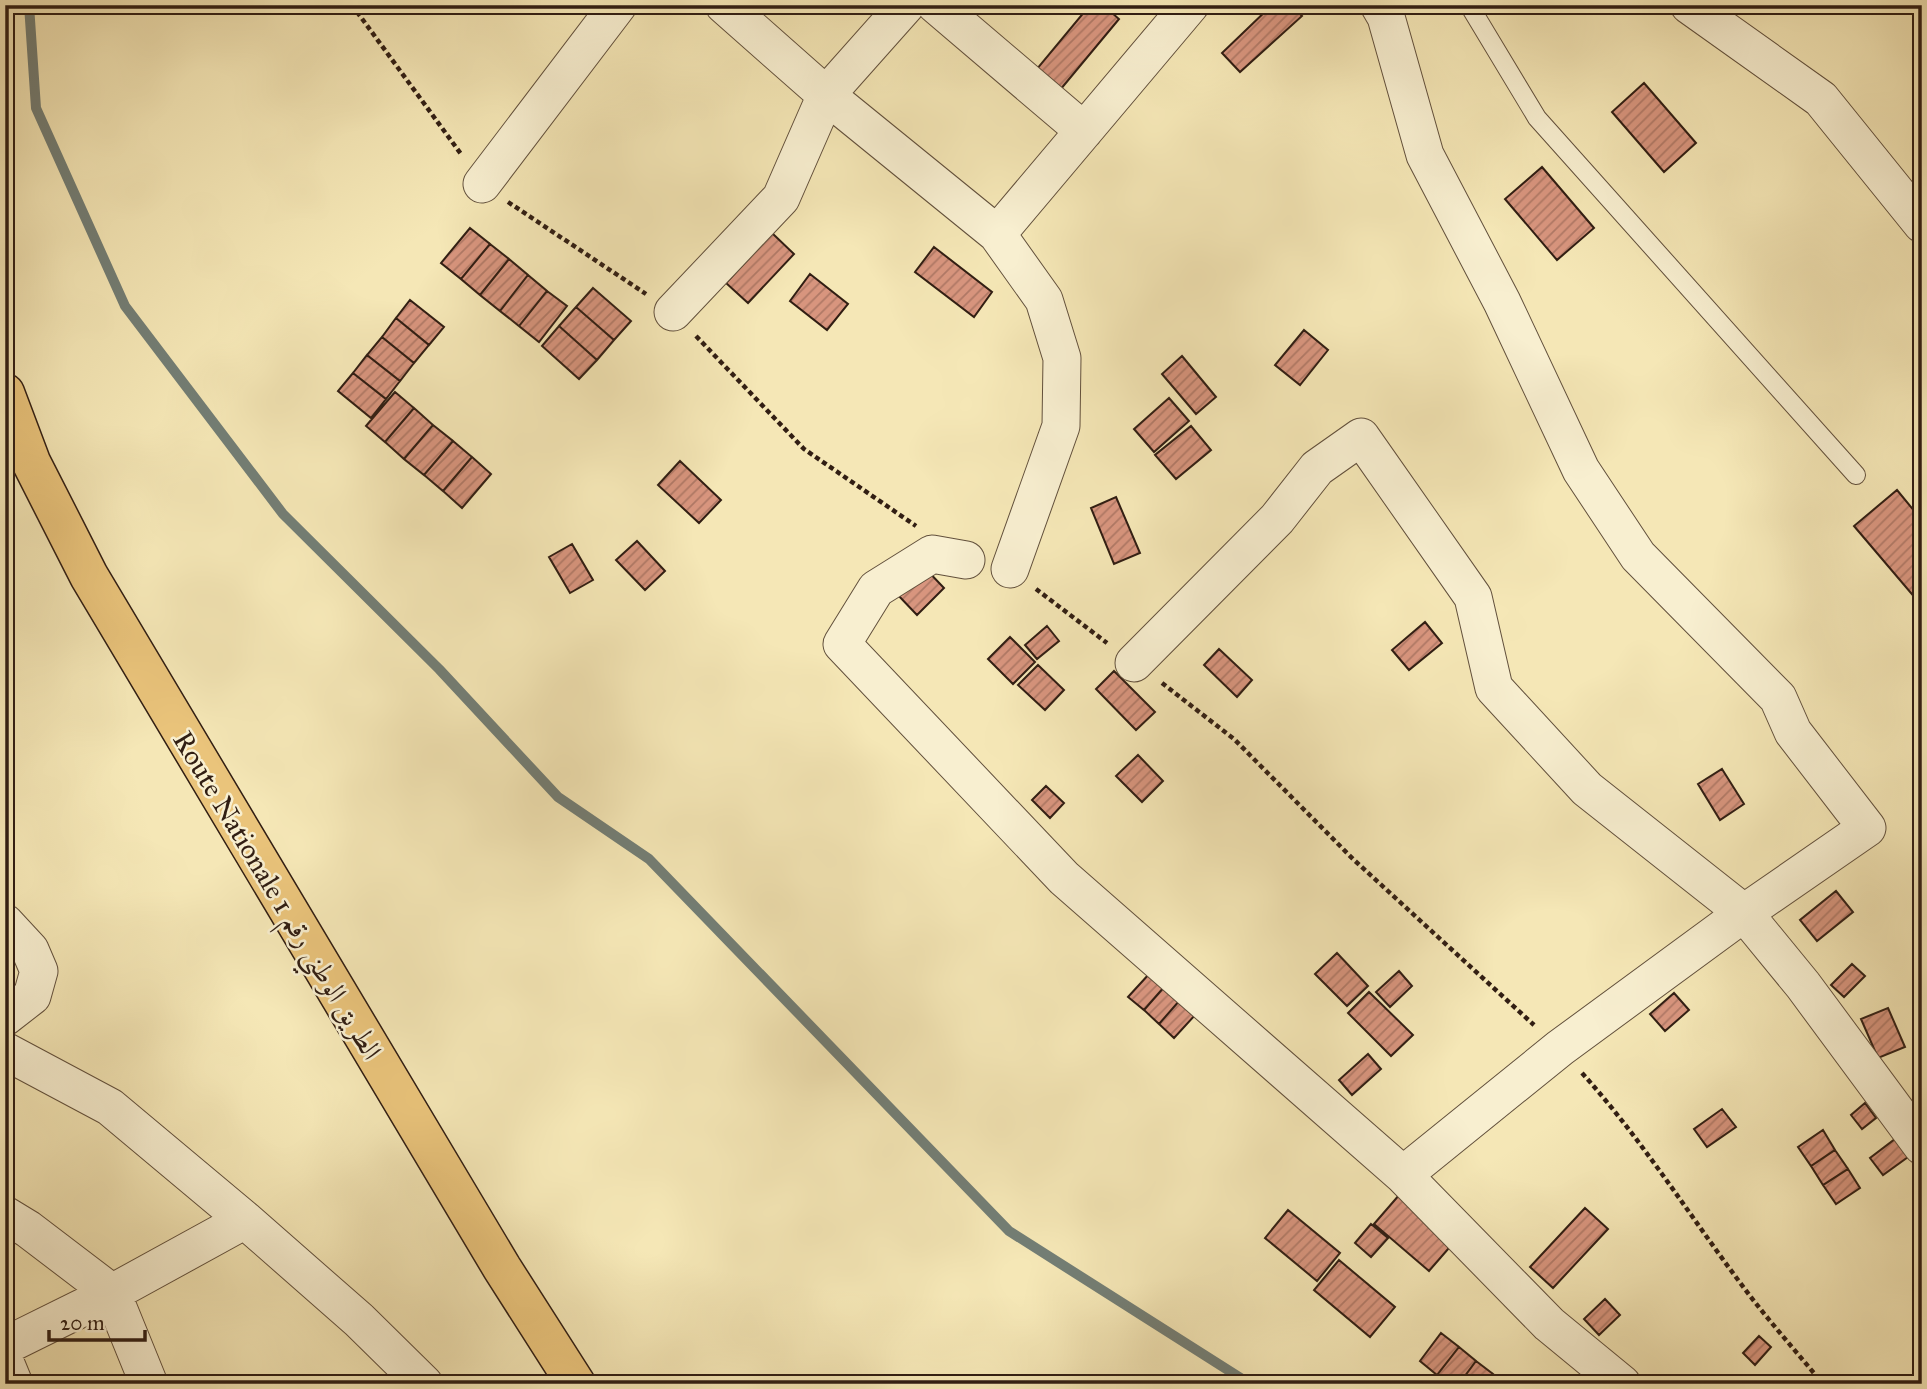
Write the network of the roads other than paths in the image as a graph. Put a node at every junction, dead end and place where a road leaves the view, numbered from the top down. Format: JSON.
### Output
{"nodes":[{"id":1,"x":618,"y":5,"type":"edge"},
{"id":2,"x":724,"y":5,"type":"edge"},
{"id":3,"x":906,"y":5,"type":"edge"},
{"id":4,"x":936,"y":5,"type":"edge"},
{"id":5,"x":1189,"y":5,"type":"edge"},
{"id":6,"x":1379,"y":5,"type":"edge"},
{"id":7,"x":1469,"y":5,"type":"edge"},
{"id":8,"x":1689,"y":5,"type":"edge"},
{"id":9,"x":826,"y":94,"type":"junction"},
{"id":10,"x":1084,"y":131,"type":"junction"},
{"id":11,"x":482,"y":184,"type":"dead end"},
{"id":12,"x":1922,"y":224,"type":"edge"},
{"id":13,"x":997,"y":234,"type":"junction"},
{"id":14,"x":673,"y":312,"type":"dead end"},
{"id":15,"x":5,"y":393,"type":"edge"},
{"id":16,"x":1856,"y":475,"type":"dead end"},
{"id":17,"x":966,"y":560,"type":"dead end"},
{"id":18,"x":1010,"y":569,"type":"dead end"},
{"id":19,"x":1134,"y":663,"type":"dead end"},
{"id":20,"x":1744,"y":913,"type":"junction"},
{"id":21,"x":5,"y":923,"type":"edge"},
{"id":22,"x":5,"y":1017,"type":"edge"},
{"id":23,"x":5,"y":1051,"type":"edge"},
{"id":24,"x":1922,"y":1146,"type":"edge"},
{"id":25,"x":1403,"y":1175,"type":"junction"},
{"id":26,"x":5,"y":1215,"type":"edge"},
{"id":27,"x":245,"y":1220,"type":"junction"},
{"id":28,"x":113,"y":1293,"type":"junction"},
{"id":29,"x":5,"y":1346,"type":"edge"},
{"id":30,"x":5,"y":1362,"type":"edge"},
{"id":31,"x":15,"y":1384,"type":"edge"},
{"id":32,"x":149,"y":1384,"type":"edge"},
{"id":33,"x":424,"y":1384,"type":"edge"},
{"id":34,"x":576,"y":1384,"type":"edge"},
{"id":35,"x":1622,"y":1384,"type":"edge"}],
"edges":[{"from":1,"to":11,"type":"street"},
{"from":2,"to":9,"type":"street"},
{"from":3,"to":9,"type":"street"},
{"from":4,"to":10,"type":"street"},
{"from":5,"to":10,"type":"street"},
{"from":6,"to":20,"type":"street"},
{"from":7,"to":16,"type":"lane"},
{"from":8,"to":12,"type":"street"},
{"from":9,"to":13,"type":"street"},
{"from":9,"to":14,"type":"street"},
{"from":10,"to":13,"type":"street"},
{"from":13,"to":18,"type":"street"},
{"from":15,"to":34,"type":"highway","name":"Route Nationale الطريق الوطني رقم 1"},
{"from":17,"to":25,"type":"street"},
{"from":19,"to":20,"type":"street"},
{"from":20,"to":24,"type":"street"},
{"from":20,"to":25,"type":"street"},
{"from":21,"to":22,"type":"street"},
{"from":23,"to":27,"type":"street"},
{"from":25,"to":35,"type":"street"},
{"from":26,"to":28,"type":"street"},
{"from":27,"to":28,"type":"street"},
{"from":27,"to":33,"type":"street"},
{"from":28,"to":29,"type":"street"},
{"from":28,"to":32,"type":"street"},
{"from":30,"to":31,"type":"street"}]}
